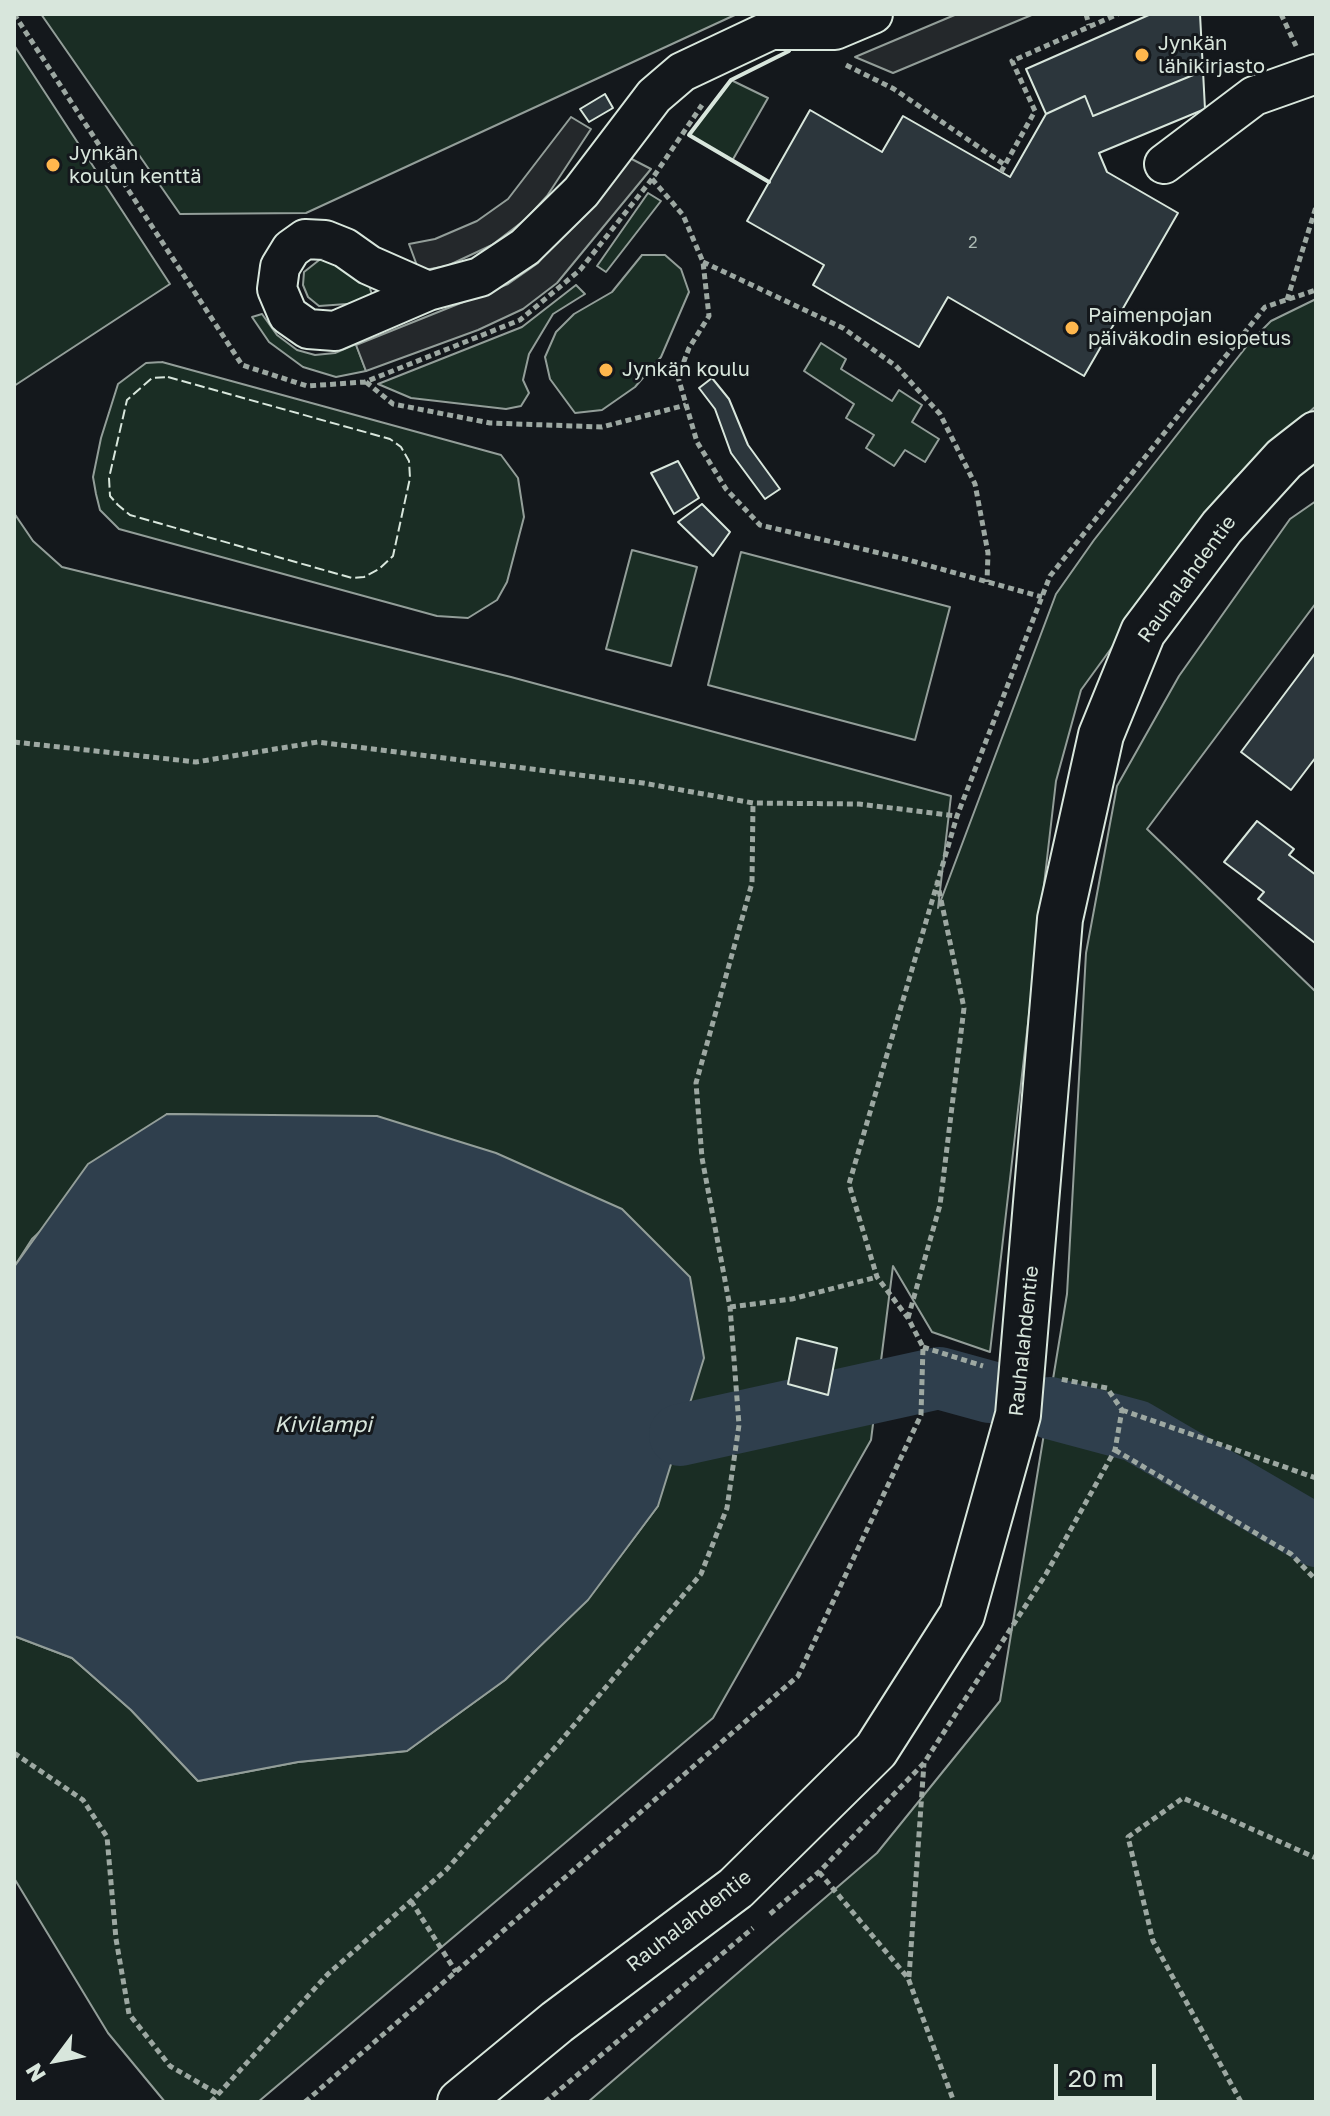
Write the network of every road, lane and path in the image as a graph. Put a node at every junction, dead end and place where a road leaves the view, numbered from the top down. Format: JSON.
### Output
{"nodes":[{"id":1,"x":14,"y":14,"type":"edge"},
{"id":2,"x":873,"y":14,"type":"edge"},
{"id":3,"x":1086,"y":14,"type":"edge"},
{"id":4,"x":1118,"y":14,"type":"edge"},
{"id":5,"x":783,"y":22,"type":"edge"},
{"id":6,"x":1089,"y":25,"type":"junction"},
{"id":7,"x":837,"y":61,"type":"dead end"},
{"id":8,"x":1316,"y":74,"type":"edge"},
{"id":9,"x":707,"y":98,"type":"dead end"},
{"id":10,"x":1164,"y":164,"type":"dead end"},
{"id":11,"x":1005,"y":165,"type":"junction"},
{"id":12,"x":1001,"y":172,"type":"dead end"},
{"id":13,"x":652,"y":179,"type":"junction"},
{"id":14,"x":1316,"y":207,"type":"edge"},
{"id":15,"x":703,"y":262,"type":"junction"},
{"id":16,"x":1316,"y":290,"type":"edge"},
{"id":17,"x":428,"y":291,"type":"dead end"},
{"id":18,"x":1287,"y":300,"type":"junction"},
{"id":19,"x":365,"y":382,"type":"junction"},
{"id":20,"x":686,"y":405,"type":"junction"},
{"id":21,"x":1316,"y":434,"type":"edge"},
{"id":22,"x":987,"y":582,"type":"junction"},
{"id":23,"x":1042,"y":597,"type":"junction"},
{"id":24,"x":14,"y":742,"type":"edge"},
{"id":25,"x":753,"y":803,"type":"junction"},
{"id":26,"x":957,"y":816,"type":"junction"},
{"id":27,"x":937,"y":880,"type":"junction"},
{"id":28,"x":877,"y":1277,"type":"junction"},
{"id":29,"x":730,"y":1307,"type":"junction"},
{"id":30,"x":908,"y":1318,"type":"junction"},
{"id":31,"x":923,"y":1347,"type":"junction"},
{"id":32,"x":992,"y":1369,"type":"dead end"},
{"id":33,"x":1050,"y":1378,"type":"dead end"},
{"id":34,"x":1122,"y":1410,"type":"junction"},
{"id":35,"x":1316,"y":1478,"type":"edge"},
{"id":36,"x":1316,"y":1580,"type":"edge"},
{"id":37,"x":14,"y":1753,"type":"edge"},
{"id":38,"x":924,"y":1763,"type":"dead end"},
{"id":39,"x":1316,"y":1858,"type":"edge"},
{"id":40,"x":819,"y":1872,"type":"dead end"},
{"id":41,"x":411,"y":1901,"type":"junction"},
{"id":42,"x":456,"y":1972,"type":"junction"},
{"id":43,"x":908,"y":1978,"type":"junction"},
{"id":44,"x":218,"y":2094,"type":"junction"},
{"id":45,"x":211,"y":2102,"type":"edge"},
{"id":46,"x":305,"y":2102,"type":"edge"},
{"id":47,"x":460,"y":2102,"type":"edge"},
{"id":48,"x":954,"y":2102,"type":"edge"},
{"id":49,"x":1241,"y":2102,"type":"edge"}],
"edges":[{"from":1,"to":19,"type":"path"},
{"from":2,"to":5,"type":"lane"},
{"from":3,"to":6,"type":"path"},
{"from":4,"to":6,"type":"path"},
{"from":5,"to":17,"type":"lane"},
{"from":6,"to":11,"type":"path"},
{"from":7,"to":11,"type":"path"},
{"from":8,"to":10,"type":"lane"},
{"from":9,"to":13,"type":"path"},
{"from":11,"to":12,"type":"path"},
{"from":13,"to":15,"type":"path"},
{"from":13,"to":19,"type":"path"},
{"from":14,"to":18,"type":"path"},
{"from":15,"to":20,"type":"path"},
{"from":15,"to":22,"type":"path"},
{"from":16,"to":18,"type":"path"},
{"from":18,"to":23,"type":"path"},
{"from":19,"to":20,"type":"path"},
{"from":20,"to":22,"type":"path"},
{"from":21,"to":47,"type":"main road","name":"Rauhalahdentie"},
{"from":22,"to":23,"type":"path"},
{"from":23,"to":26,"type":"path"},
{"from":24,"to":25,"type":"path"},
{"from":25,"to":26,"type":"path"},
{"from":25,"to":29,"type":"path"},
{"from":26,"to":27,"type":"path"},
{"from":27,"to":28,"type":"path"},
{"from":27,"to":30,"type":"path"},
{"from":28,"to":29,"type":"path"},
{"from":28,"to":30,"type":"path"},
{"from":29,"to":41,"type":"path"},
{"from":30,"to":31,"type":"path"},
{"from":31,"to":32,"type":"path"},
{"from":31,"to":42,"type":"path"},
{"from":33,"to":34,"type":"path"},
{"from":34,"to":35,"type":"path"},
{"from":34,"to":36,"type":"path"},
{"from":37,"to":44,"type":"path"},
{"from":38,"to":43,"type":"path"},
{"from":39,"to":49,"type":"path"},
{"from":40,"to":43,"type":"path"},
{"from":41,"to":42,"type":"path"},
{"from":41,"to":44,"type":"path"},
{"from":42,"to":46,"type":"path"},
{"from":43,"to":48,"type":"path"},
{"from":44,"to":45,"type":"path"}]}
